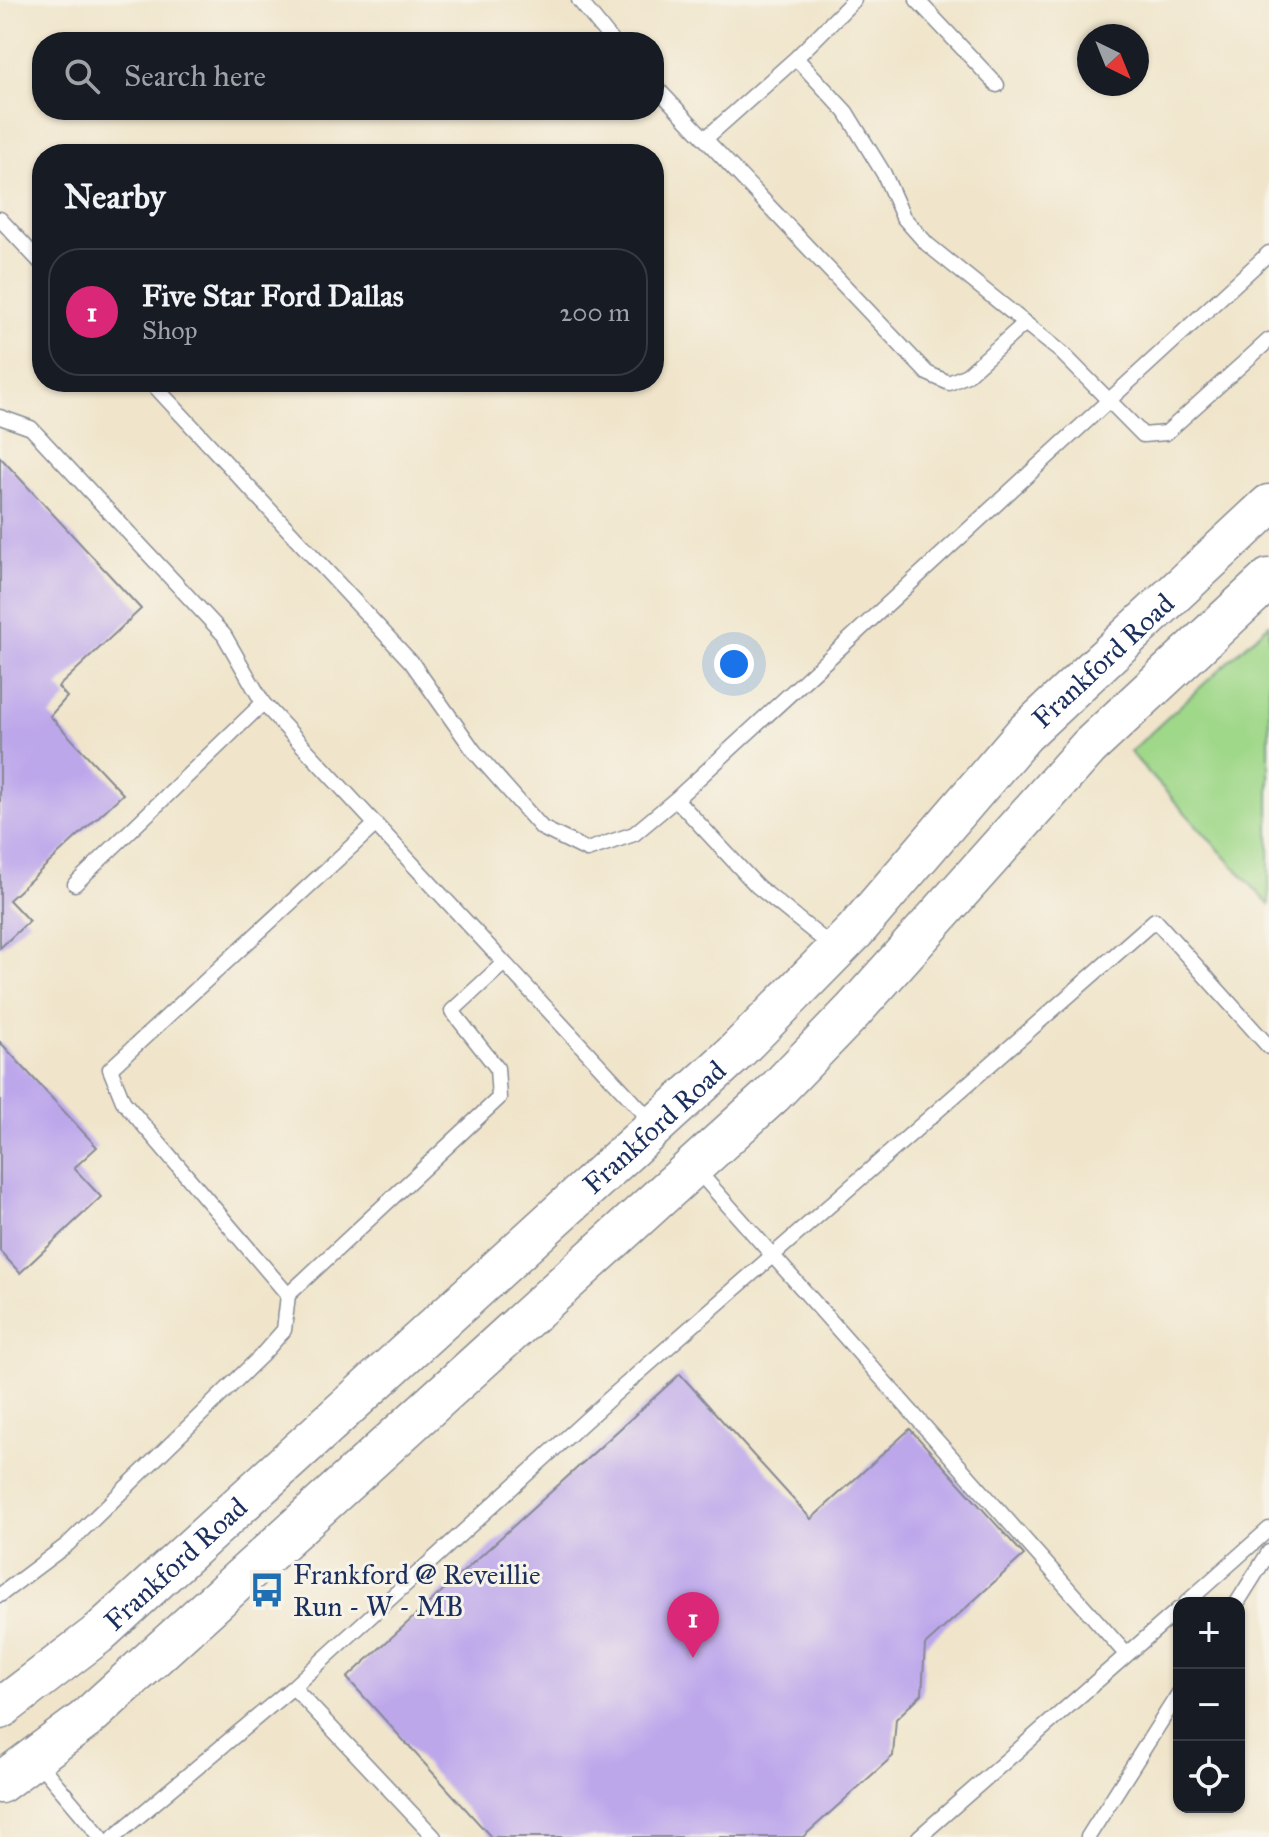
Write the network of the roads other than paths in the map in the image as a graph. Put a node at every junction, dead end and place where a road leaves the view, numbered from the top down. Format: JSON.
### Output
{"nodes":[{"id":1,"x":579,"y":0,"type":"edge"},
{"id":2,"x":854,"y":0,"type":"edge"},
{"id":3,"x":917,"y":0,"type":"edge"},
{"id":4,"x":605,"y":32,"type":"edge"},
{"id":5,"x":796,"y":58,"type":"junction"},
{"id":6,"x":997,"y":85,"type":"dead end"},
{"id":7,"x":664,"y":96,"type":"edge"},
{"id":8,"x":705,"y":139,"type":"junction"},
{"id":9,"x":0,"y":219,"type":"edge"},
{"id":10,"x":32,"y":253,"type":"edge"},
{"id":11,"x":1269,"y":253,"type":"edge"},
{"id":12,"x":1024,"y":324,"type":"junction"},
{"id":13,"x":1269,"y":340,"type":"edge"},
{"id":14,"x":160,"y":392,"type":"edge"},
{"id":15,"x":1110,"y":402,"type":"junction"},
{"id":16,"x":0,"y":417,"type":"edge"},
{"id":17,"x":1269,"y":505,"type":"edge"},
{"id":18,"x":1269,"y":579,"type":"edge"},
{"id":19,"x":263,"y":703,"type":"junction"},
{"id":20,"x":676,"y":799,"type":"junction"},
{"id":21,"x":376,"y":824,"type":"junction"},
{"id":22,"x":75,"y":884,"type":"dead end"},
{"id":23,"x":836,"y":950,"type":"junction"},
{"id":24,"x":504,"y":963,"type":"junction"},
{"id":25,"x":1269,"y":1047,"type":"edge"},
{"id":26,"x":657,"y":1127,"type":"junction"},
{"id":27,"x":693,"y":1166,"type":"junction"},
{"id":28,"x":773,"y":1257,"type":"junction"},
{"id":29,"x":288,"y":1295,"type":"junction"},
{"id":30,"x":1269,"y":1529,"type":"edge"},
{"id":31,"x":1269,"y":1552,"type":"edge"},
{"id":32,"x":0,"y":1595,"type":"edge"},
{"id":33,"x":1193,"y":1597,"type":"edge"},
{"id":34,"x":1241,"y":1597,"type":"edge"},
{"id":35,"x":1173,"y":1614,"type":"edge"},
{"id":36,"x":1126,"y":1654,"type":"junction"},
{"id":37,"x":293,"y":1687,"type":"junction"},
{"id":38,"x":1173,"y":1702,"type":"edge"},
{"id":39,"x":0,"y":1709,"type":"edge"},
{"id":40,"x":35,"y":1759,"type":"junction"},
{"id":41,"x":0,"y":1783,"type":"edge"},
{"id":42,"x":101,"y":1837,"type":"edge"},
{"id":43,"x":114,"y":1837,"type":"edge"},
{"id":44,"x":434,"y":1837,"type":"edge"},
{"id":45,"x":919,"y":1837,"type":"edge"},
{"id":46,"x":1088,"y":1837,"type":"edge"}],
"edges":[{"from":1,"to":4,"type":"lane"},
{"from":2,"to":5,"type":"lane"},
{"from":3,"to":6,"type":"lane"},
{"from":5,"to":8,"type":"lane"},
{"from":5,"to":12,"type":"lane"},
{"from":7,"to":8,"type":"lane"},
{"from":8,"to":12,"type":"lane"},
{"from":9,"to":10,"type":"lane"},
{"from":11,"to":15,"type":"lane"},
{"from":12,"to":15,"type":"lane"},
{"from":13,"to":15,"type":"lane"},
{"from":14,"to":20,"type":"lane"},
{"from":15,"to":20,"type":"lane"},
{"from":16,"to":19,"type":"lane"},
{"from":17,"to":23,"type":"main road","name":"Frankford Road"},
{"from":18,"to":27,"type":"main road","name":"Frankford Road"},
{"from":19,"to":21,"type":"lane"},
{"from":19,"to":22,"type":"lane"},
{"from":20,"to":23,"type":"lane"},
{"from":21,"to":24,"type":"lane"},
{"from":21,"to":29,"type":"lane"},
{"from":23,"to":26,"type":"main road","name":"Frankford Road"},
{"from":24,"to":26,"type":"lane"},
{"from":24,"to":29,"type":"lane"},
{"from":25,"to":28,"type":"lane"},
{"from":26,"to":27,"type":"main road"},
{"from":26,"to":39,"type":"main road","name":"Frankford Road"},
{"from":27,"to":28,"type":"lane"},
{"from":27,"to":40,"type":"main road","name":"Frankford Road"},
{"from":28,"to":36,"type":"lane"},
{"from":28,"to":37,"type":"lane"},
{"from":29,"to":32,"type":"lane"},
{"from":30,"to":33,"type":"lane"},
{"from":31,"to":34,"type":"lane"},
{"from":35,"to":36,"type":"lane"},
{"from":36,"to":45,"type":"lane"},
{"from":37,"to":43,"type":"lane"},
{"from":37,"to":44,"type":"lane"},
{"from":38,"to":46,"type":"lane"},
{"from":40,"to":41,"type":"main road","name":"Frankford Road"},
{"from":40,"to":42,"type":"lane"}]}
